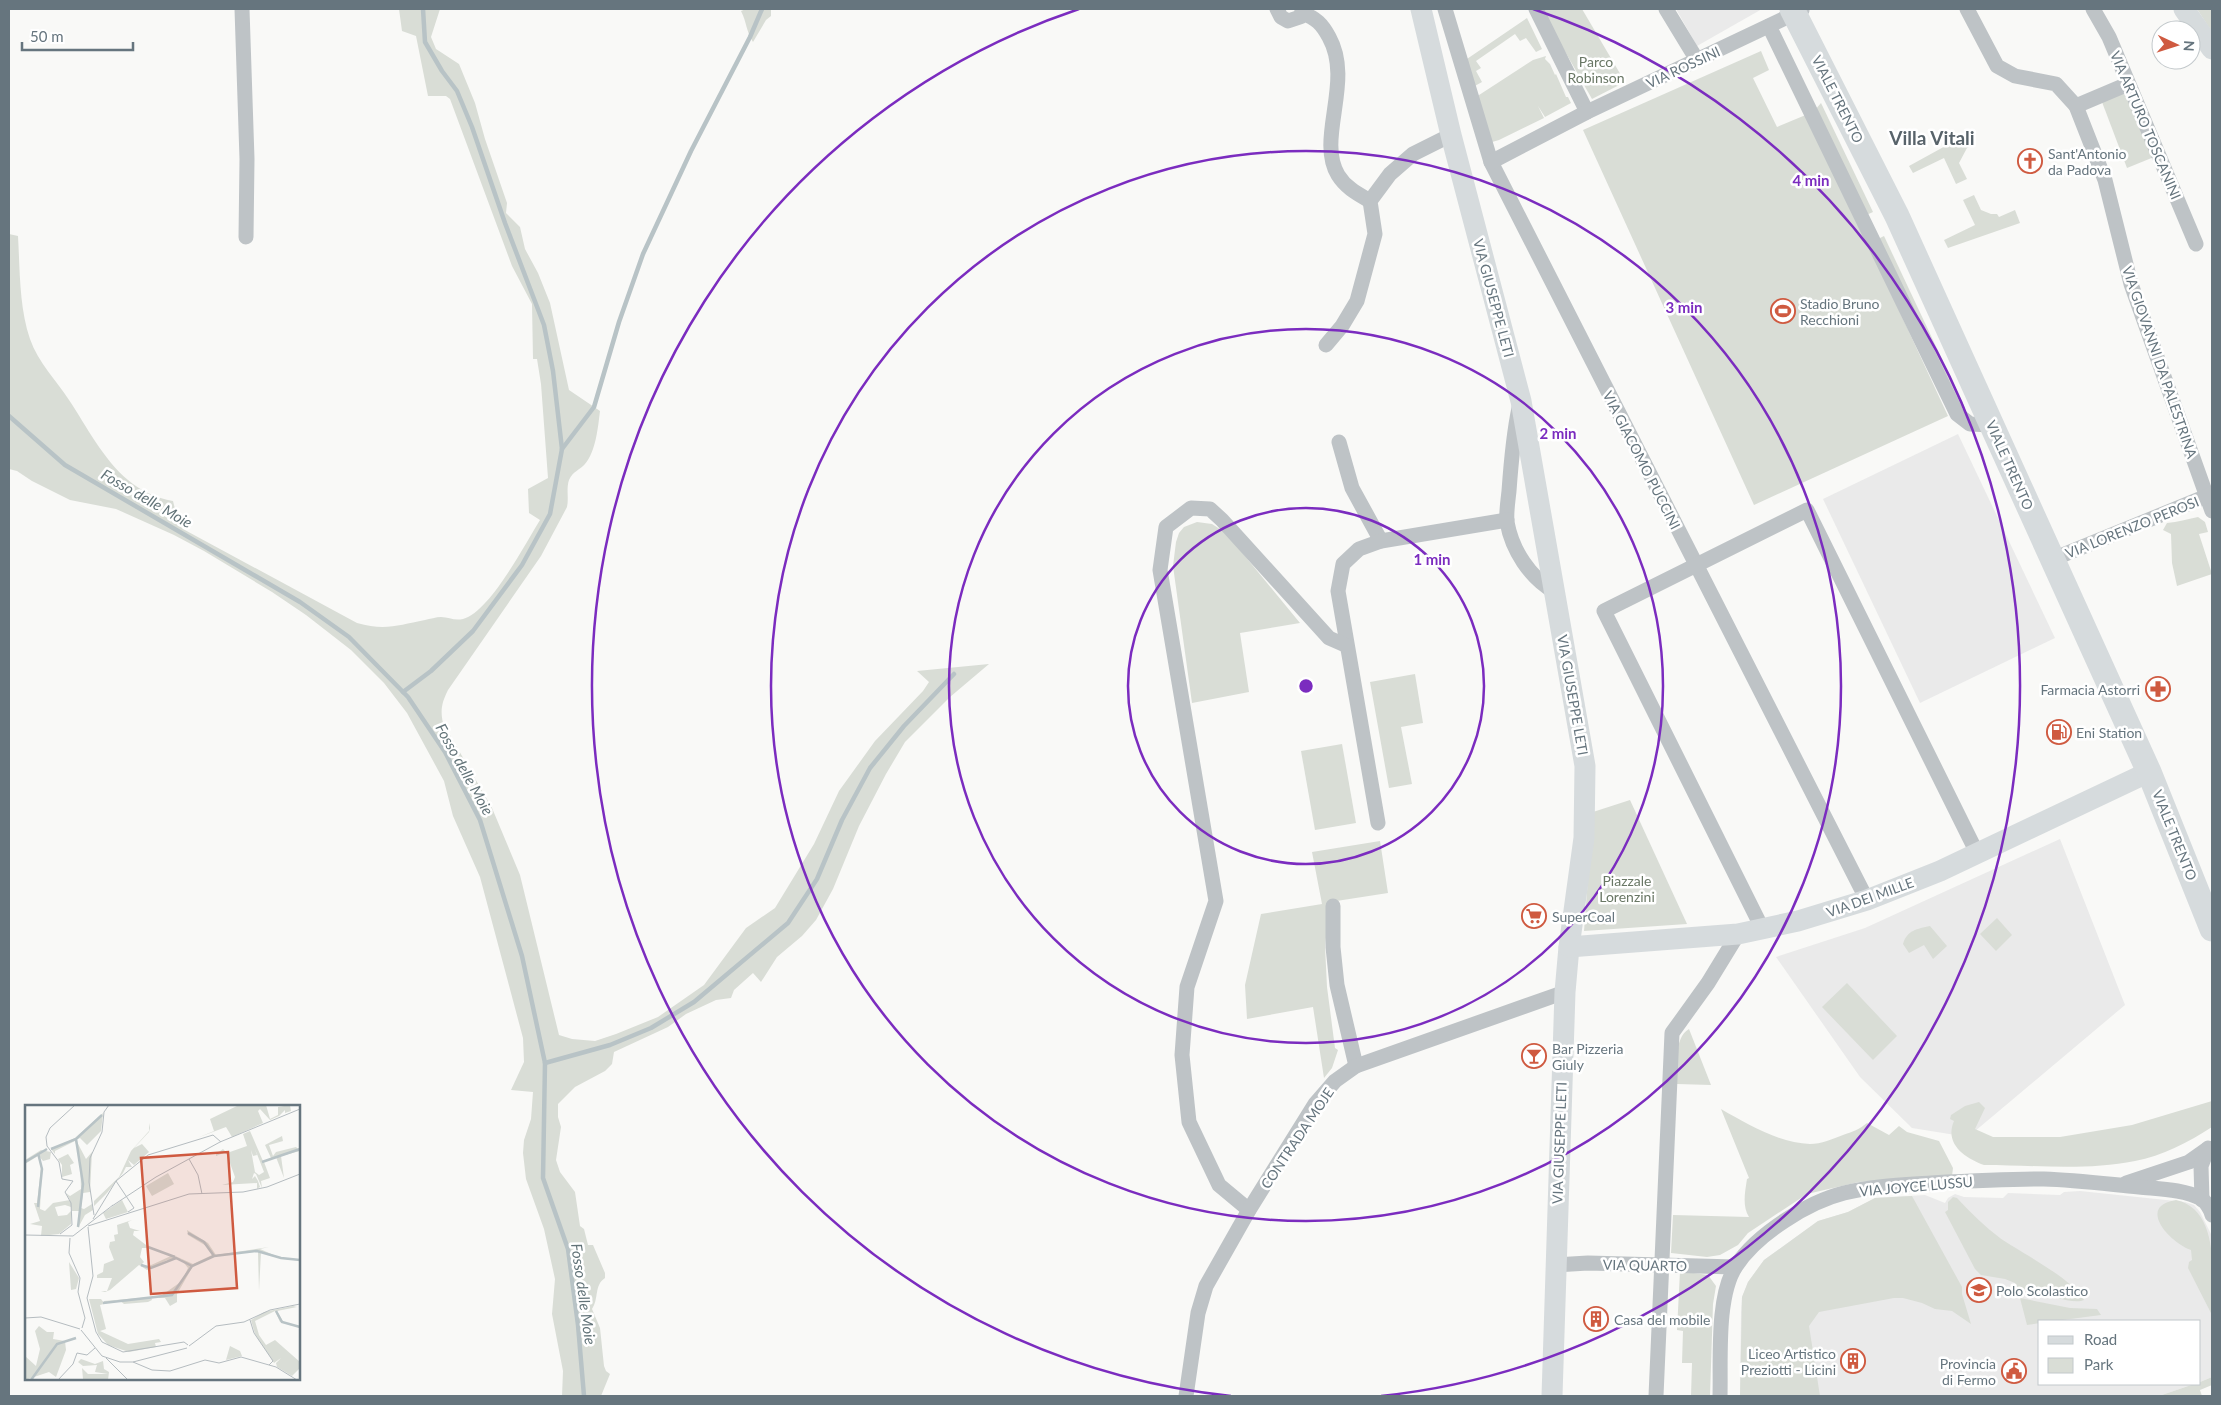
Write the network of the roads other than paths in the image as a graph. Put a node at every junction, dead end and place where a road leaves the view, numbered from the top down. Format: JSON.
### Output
{"nodes":[{"id":1,"x":242,"y":9,"type":"edge"},
{"id":2,"x":1277,"y":9,"type":"edge"},
{"id":3,"x":1420,"y":9,"type":"edge"},
{"id":4,"x":1445,"y":9,"type":"edge"},
{"id":5,"x":1536,"y":9,"type":"edge"},
{"id":6,"x":1666,"y":9,"type":"edge"},
{"id":7,"x":1966,"y":9,"type":"edge"},
{"id":8,"x":2092,"y":9,"type":"edge"},
{"id":9,"x":2184,"y":9,"type":"edge"},
{"id":10,"x":1798,"y":10,"type":"edge"},
{"id":11,"x":1302,"y":11,"type":"edge"},
{"id":12,"x":1769,"y":26,"type":"junction"},
{"id":13,"x":2212,"y":49,"type":"edge"},
{"id":14,"x":1697,"y":60,"type":"junction"},
{"id":15,"x":2128,"y":84,"type":"junction"},
{"id":16,"x":2076,"y":106,"type":"junction"},
{"id":17,"x":1587,"y":112,"type":"junction"},
{"id":18,"x":1451,"y":135,"type":"junction"},
{"id":19,"x":1491,"y":162,"type":"junction"},
{"id":20,"x":1370,"y":201,"type":"junction"},
{"id":21,"x":246,"y":237,"type":"dead end"},
{"id":22,"x":2196,"y":244,"type":"dead end"},
{"id":23,"x":1326,"y":345,"type":"dead end"},
{"id":24,"x":1521,"y":401,"type":"junction"},
{"id":25,"x":1992,"y":425,"type":"junction"},
{"id":26,"x":1339,"y":442,"type":"dead end"},
{"id":27,"x":2210,"y":495,"type":"edge"},
{"id":28,"x":2212,"y":511,"type":"edge"},
{"id":29,"x":1507,"y":520,"type":"junction"},
{"id":30,"x":1381,"y":541,"type":"junction"},
{"id":31,"x":2053,"y":559,"type":"junction"},
{"id":32,"x":1696,"y":565,"type":"junction"},
{"id":33,"x":1555,"y":592,"type":"junction"},
{"id":34,"x":1346,"y":645,"type":"junction"},
{"id":35,"x":2149,"y":772,"type":"junction"},
{"id":36,"x":1378,"y":823,"type":"dead end"},
{"id":37,"x":1977,"y":853,"type":"junction"},
{"id":38,"x":1866,"y":900,"type":"junction"},
{"id":39,"x":1334,"y":906,"type":"dead end"},
{"id":40,"x":2212,"y":929,"type":"edge"},
{"id":41,"x":1763,"y":930,"type":"junction"},
{"id":42,"x":1738,"y":934,"type":"junction"},
{"id":43,"x":1569,"y":947,"type":"junction"},
{"id":44,"x":1565,"y":992,"type":"junction"},
{"id":45,"x":1356,"y":1066,"type":"junction"},
{"id":46,"x":2209,"y":1146,"type":"edge"},
{"id":47,"x":2120,"y":1185,"type":"junction"},
{"id":48,"x":2202,"y":1200,"type":"junction"},
{"id":49,"x":1249,"y":1210,"type":"junction"},
{"id":50,"x":2212,"y":1215,"type":"edge"},
{"id":51,"x":1555,"y":1265,"type":"junction"},
{"id":52,"x":1661,"y":1265,"type":"junction"},
{"id":53,"x":1735,"y":1267,"type":"junction"},
{"id":54,"x":1186,"y":1396,"type":"edge"},
{"id":55,"x":1552,"y":1396,"type":"edge"},
{"id":56,"x":1656,"y":1396,"type":"edge"},
{"id":57,"x":1720,"y":1396,"type":"edge"}],
"edges":[{"from":1,"to":21,"type":"street"},
{"from":2,"to":11,"type":"street"},
{"from":3,"to":18,"type":"main road","name":"VIA GIUSEPPE LETI"},
{"from":4,"to":19,"type":"street","name":"VIA GIACOMO PUCCINI"},
{"from":5,"to":17,"type":"street"},
{"from":6,"to":14,"type":"street"},
{"from":7,"to":16,"type":"street","name":"VIA GIOVANNI DA PALESTRINA"},
{"from":8,"to":15,"type":"street","name":"VIA ARTURO TOSCANINI"},
{"from":9,"to":13,"type":"main road"},
{"from":10,"to":12,"type":"street","name":"VIA ROSSINI"},
{"from":10,"to":25,"type":"main road","name":"VIALE TRENTO"},
{"from":11,"to":20,"type":"street"},
{"from":12,"to":14,"type":"street","name":"VIA ROSSINI"},
{"from":12,"to":25,"type":"street"},
{"from":14,"to":17,"type":"street","name":"VIA ROSSINI"},
{"from":15,"to":16,"type":"street"},
{"from":15,"to":22,"type":"street","name":"VIA ARTURO TOSCANINI"},
{"from":16,"to":27,"type":"street","name":"VIA GIOVANNI DA PALESTRINA"},
{"from":17,"to":19,"type":"street","name":"VIA ROSSINI"},
{"from":18,"to":20,"type":"street"},
{"from":18,"to":24,"type":"main road","name":"VIA GIUSEPPE LETI"},
{"from":19,"to":32,"type":"street","name":"VIA GIACOMO PUCCINI"},
{"from":20,"to":23,"type":"street"},
{"from":24,"to":29,"type":"street"},
{"from":24,"to":33,"type":"main road","name":"VIA GIUSEPPE LETI"},
{"from":25,"to":31,"type":"main road","name":"VIALE TRENTO"},
{"from":26,"to":30,"type":"street"},
{"from":27,"to":28,"type":"street","name":"VIA GIOVANNI DA PALESTRINA"},
{"from":27,"to":31,"type":"street","name":"VIA LORENZO PEROSI"},
{"from":29,"to":30,"type":"street"},
{"from":29,"to":33,"type":"street"},
{"from":30,"to":34,"type":"street"},
{"from":31,"to":35,"type":"main road","name":"VIALE TRENTO"},
{"from":32,"to":37,"type":"street"},
{"from":32,"to":38,"type":"street","name":"VIA GIACOMO PUCCINI"},
{"from":32,"to":41,"type":"street"},
{"from":33,"to":43,"type":"main road","name":"VIA GIUSEPPE LETI"},
{"from":34,"to":36,"type":"street"},
{"from":34,"to":49,"type":"street"},
{"from":35,"to":37,"type":"main road","name":"VIA DEI MILLE"},
{"from":35,"to":40,"type":"main road","name":"VIALE TRENTO"},
{"from":37,"to":38,"type":"main road","name":"VIA DEI MILLE"},
{"from":38,"to":41,"type":"main road","name":"VIA DEI MILLE"},
{"from":39,"to":45,"type":"street"},
{"from":41,"to":42,"type":"main road","name":"VIA DEI MILLE"},
{"from":42,"to":43,"type":"main road","name":"VIA DEI MILLE"},
{"from":42,"to":52,"type":"street"},
{"from":43,"to":44,"type":"main road","name":"VIA GIUSEPPE LETI"},
{"from":44,"to":45,"type":"street","name":"CONTRADA MOJE"},
{"from":44,"to":51,"type":"main road","name":"VIA GIUSEPPE LETI"},
{"from":45,"to":49,"type":"street","name":"CONTRADA MOJE"},
{"from":46,"to":47,"type":"street"},
{"from":46,"to":48,"type":"street"},
{"from":47,"to":48,"type":"street","name":"VIA JOYCE LUSSU"},
{"from":47,"to":53,"type":"street","name":"VIA JOYCE LUSSU"},
{"from":48,"to":50,"type":"street"},
{"from":49,"to":54,"type":"street","name":"CONTRADA MOJE"},
{"from":51,"to":52,"type":"street","name":"VIA QUARTO"},
{"from":51,"to":55,"type":"main road","name":"VIA GIUSEPPE LETI"},
{"from":52,"to":53,"type":"street","name":"VIA QUARTO"},
{"from":52,"to":56,"type":"street"},
{"from":53,"to":57,"type":"street","name":"VIA JOYCE LUSSU"}]}
